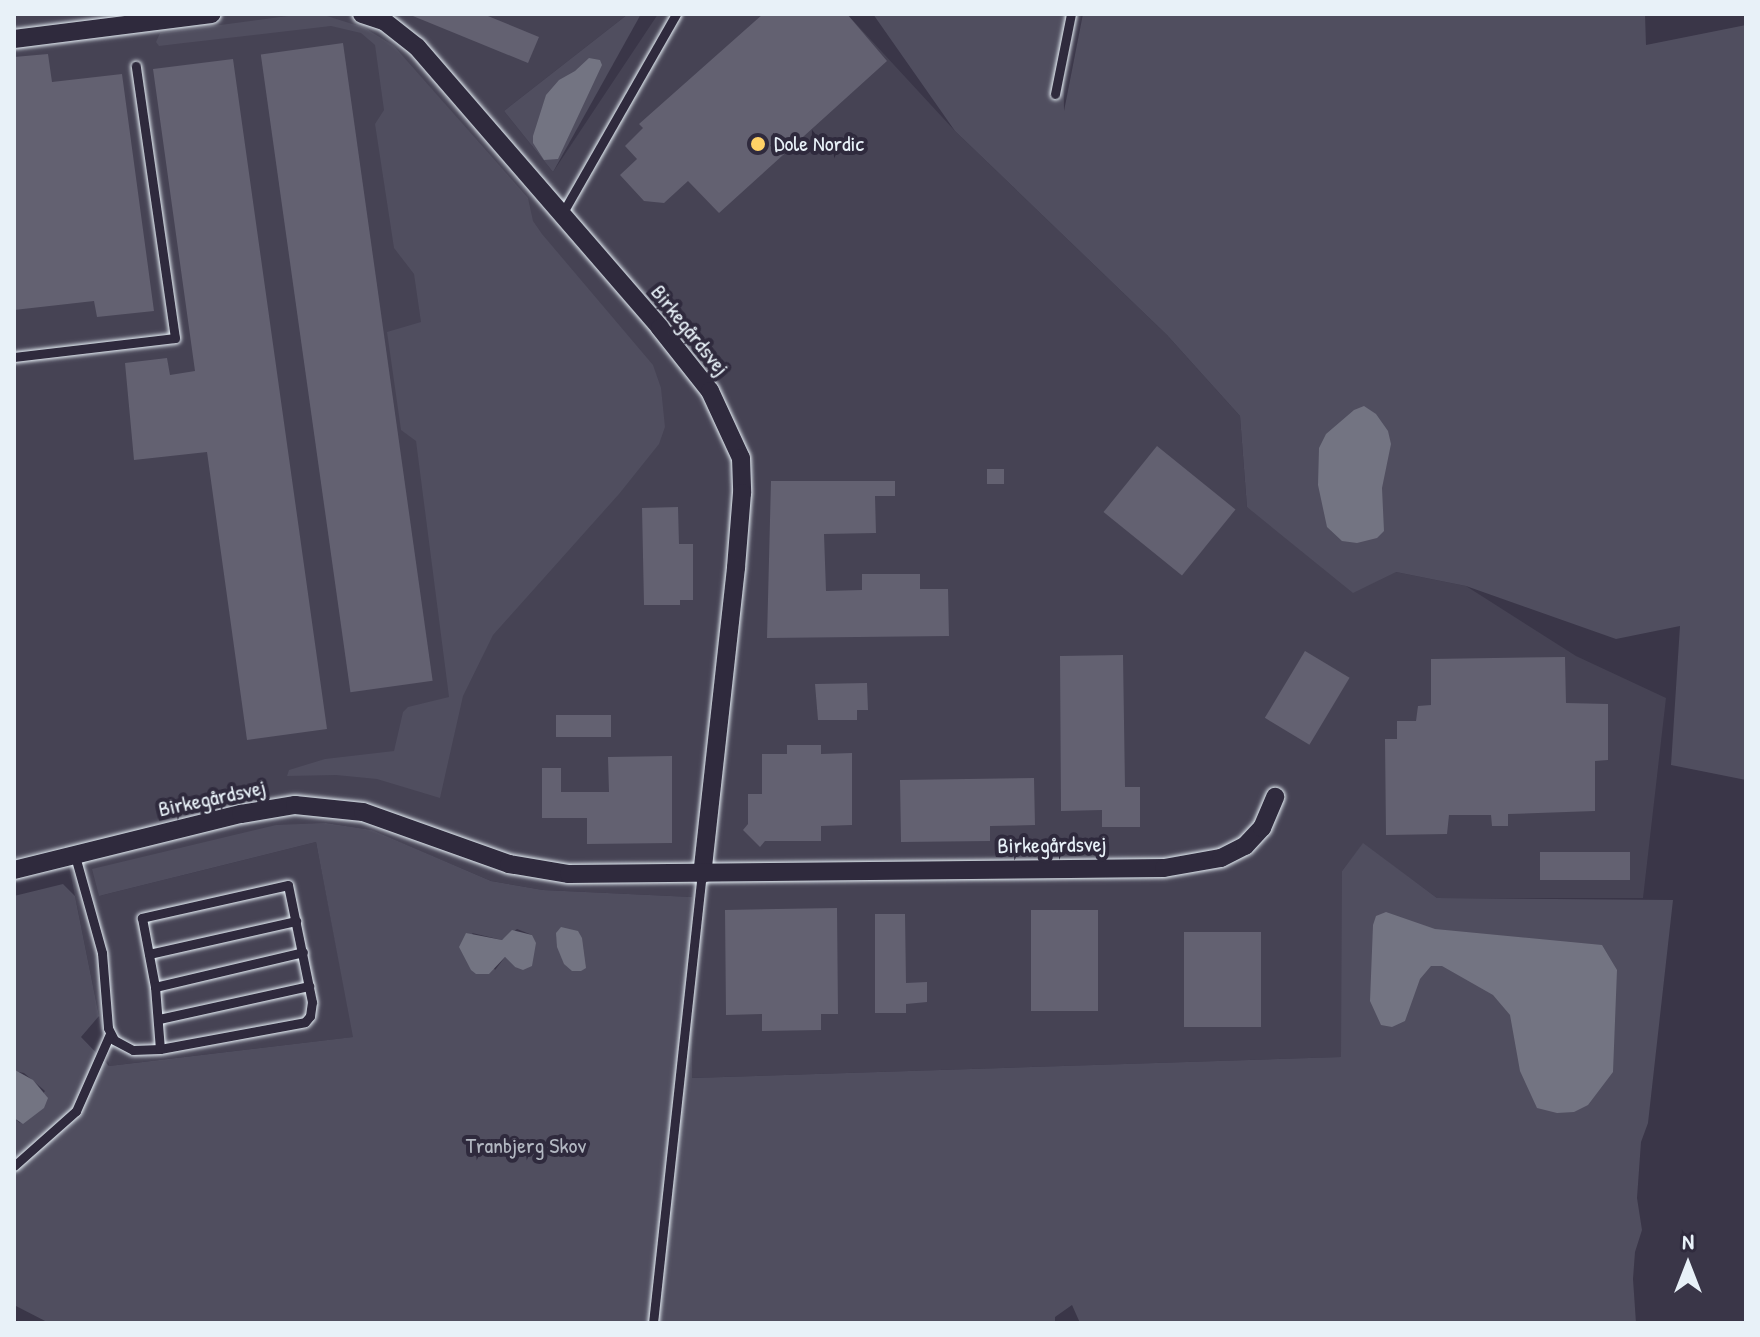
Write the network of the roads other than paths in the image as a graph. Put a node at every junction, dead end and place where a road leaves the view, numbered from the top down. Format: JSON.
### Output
{"nodes":[{"id":1,"x":211,"y":14,"type":"edge"},
{"id":2,"x":362,"y":14,"type":"edge"},
{"id":3,"x":676,"y":14,"type":"edge"},
{"id":4,"x":1071,"y":14,"type":"edge"},
{"id":5,"x":105,"y":21,"type":"edge"},
{"id":6,"x":14,"y":39,"type":"edge"},
{"id":7,"x":136,"y":66,"type":"dead end"},
{"id":8,"x":1055,"y":94,"type":"dead end"},
{"id":9,"x":562,"y":214,"type":"junction"},
{"id":10,"x":14,"y":357,"type":"edge"},
{"id":11,"x":1275,"y":797,"type":"dead end"},
{"id":12,"x":75,"y":856,"type":"junction"},
{"id":13,"x":14,"y":870,"type":"edge"},
{"id":14,"x":702,"y":874,"type":"junction"},
{"id":15,"x":296,"y":921,"type":"junction"},
{"id":16,"x":303,"y":952,"type":"junction"},
{"id":17,"x":149,"y":954,"type":"junction"},
{"id":18,"x":309,"y":986,"type":"junction"},
{"id":19,"x":155,"y":987,"type":"junction"},
{"id":20,"x":159,"y":1019,"type":"junction"},
{"id":21,"x":110,"y":1034,"type":"junction"},
{"id":22,"x":160,"y":1049,"type":"junction"},
{"id":23,"x":14,"y":1166,"type":"edge"},
{"id":24,"x":653,"y":1323,"type":"edge"}],
"edges":[{"from":1,"to":5,"type":"street"},
{"from":2,"to":9,"type":"street","name":"Birkegårdsvej"},
{"from":3,"to":9,"type":"lane"},
{"from":4,"to":8,"type":"lane"},
{"from":5,"to":6,"type":"street"},
{"from":7,"to":10,"type":"lane"},
{"from":9,"to":14,"type":"street","name":"Birkegårdsvej"},
{"from":11,"to":14,"type":"street","name":"Birkegårdsvej"},
{"from":12,"to":13,"type":"street","name":"Birkegårdsvej"},
{"from":12,"to":14,"type":"street","name":"Birkegårdsvej"},
{"from":12,"to":21,"type":"lane"},
{"from":14,"to":24,"type":"lane"},
{"from":15,"to":16,"type":"lane"},
{"from":15,"to":17,"type":"lane"},
{"from":15,"to":17,"type":"lane"},
{"from":16,"to":18,"type":"lane"},
{"from":16,"to":19,"type":"lane"},
{"from":17,"to":19,"type":"lane"},
{"from":18,"to":20,"type":"lane"},
{"from":18,"to":22,"type":"lane"},
{"from":19,"to":20,"type":"lane"},
{"from":20,"to":22,"type":"lane"},
{"from":21,"to":22,"type":"lane"},
{"from":21,"to":23,"type":"lane"}]}
